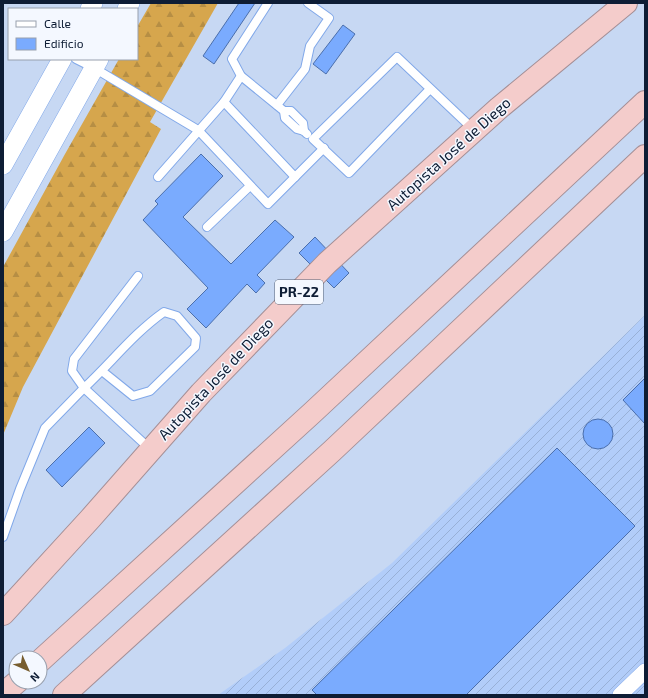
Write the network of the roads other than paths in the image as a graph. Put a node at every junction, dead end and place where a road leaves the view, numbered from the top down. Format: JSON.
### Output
{"nodes":[{"id":1,"x":268,"y":3,"type":"edge"},
{"id":2,"x":308,"y":3,"type":"edge"},
{"id":3,"x":626,"y":3,"type":"edge"},
{"id":4,"x":61,"y":60,"type":"edge"},
{"id":5,"x":80,"y":60,"type":"edge"},
{"id":6,"x":97,"y":64,"type":"edge"},
{"id":7,"x":241,"y":76,"type":"junction"},
{"id":8,"x":430,"y":89,"type":"junction"},
{"id":9,"x":224,"y":102,"type":"junction"},
{"id":10,"x":645,"y":102,"type":"edge"},
{"id":11,"x":277,"y":105,"type":"junction"},
{"id":12,"x":198,"y":130,"type":"junction"},
{"id":13,"x":474,"y":130,"type":"junction"},
{"id":14,"x":313,"y":139,"type":"junction"},
{"id":15,"x":324,"y":148,"type":"junction"},
{"id":16,"x":645,"y":156,"type":"edge"},
{"id":17,"x":3,"y":165,"type":"edge"},
{"id":18,"x":158,"y":177,"type":"dead end"},
{"id":19,"x":295,"y":177,"type":"junction"},
{"id":20,"x":250,"y":186,"type":"junction"},
{"id":21,"x":207,"y":227,"type":"dead end"},
{"id":22,"x":3,"y":232,"type":"edge"},
{"id":23,"x":138,"y":276,"type":"dead end"},
{"id":24,"x":102,"y":371,"type":"junction"},
{"id":25,"x":84,"y":388,"type":"junction"},
{"id":26,"x":150,"y":450,"type":"junction"},
{"id":27,"x":3,"y":537,"type":"edge"},
{"id":28,"x":3,"y":614,"type":"edge"},
{"id":29,"x":48,"y":654,"type":"edge"},
{"id":30,"x":645,"y":670,"type":"edge"},
{"id":31,"x":64,"y":695,"type":"edge"},
{"id":32,"x":620,"y":695,"type":"edge"}],
"edges":[{"from":1,"to":7,"type":"lane"},
{"from":2,"to":11,"type":"lane"},
{"from":3,"to":13,"type":"highway","name":"Autopista José de Diego","number":"PR-22"},
{"from":4,"to":17,"type":"street"},
{"from":5,"to":6,"type":"lane"},
{"from":6,"to":12,"type":"lane"},
{"from":6,"to":22,"type":"street"},
{"from":7,"to":9,"type":"lane"},
{"from":7,"to":11,"type":"lane"},
{"from":8,"to":13,"type":"lane"},
{"from":8,"to":14,"type":"lane"},
{"from":8,"to":15,"type":"lane"},
{"from":9,"to":12,"type":"lane"},
{"from":9,"to":19,"type":"lane"},
{"from":10,"to":29,"type":"highway"},
{"from":11,"to":14,"type":"lane"},
{"from":12,"to":18,"type":"lane"},
{"from":12,"to":20,"type":"lane"},
{"from":13,"to":26,"type":"highway","name":"Autopista José de Diego","number":"PR-22"},
{"from":14,"to":15,"type":"lane"},
{"from":15,"to":19,"type":"lane"},
{"from":16,"to":31,"type":"highway"},
{"from":19,"to":20,"type":"lane"},
{"from":20,"to":21,"type":"lane"},
{"from":23,"to":25,"type":"lane"},
{"from":24,"to":24,"type":"lane"},
{"from":24,"to":25,"type":"lane"},
{"from":25,"to":26,"type":"lane"},
{"from":25,"to":27,"type":"lane"},
{"from":26,"to":28,"type":"highway","name":"Autopista José de Diego","number":"PR-22"},
{"from":30,"to":32,"type":"street"}]}
